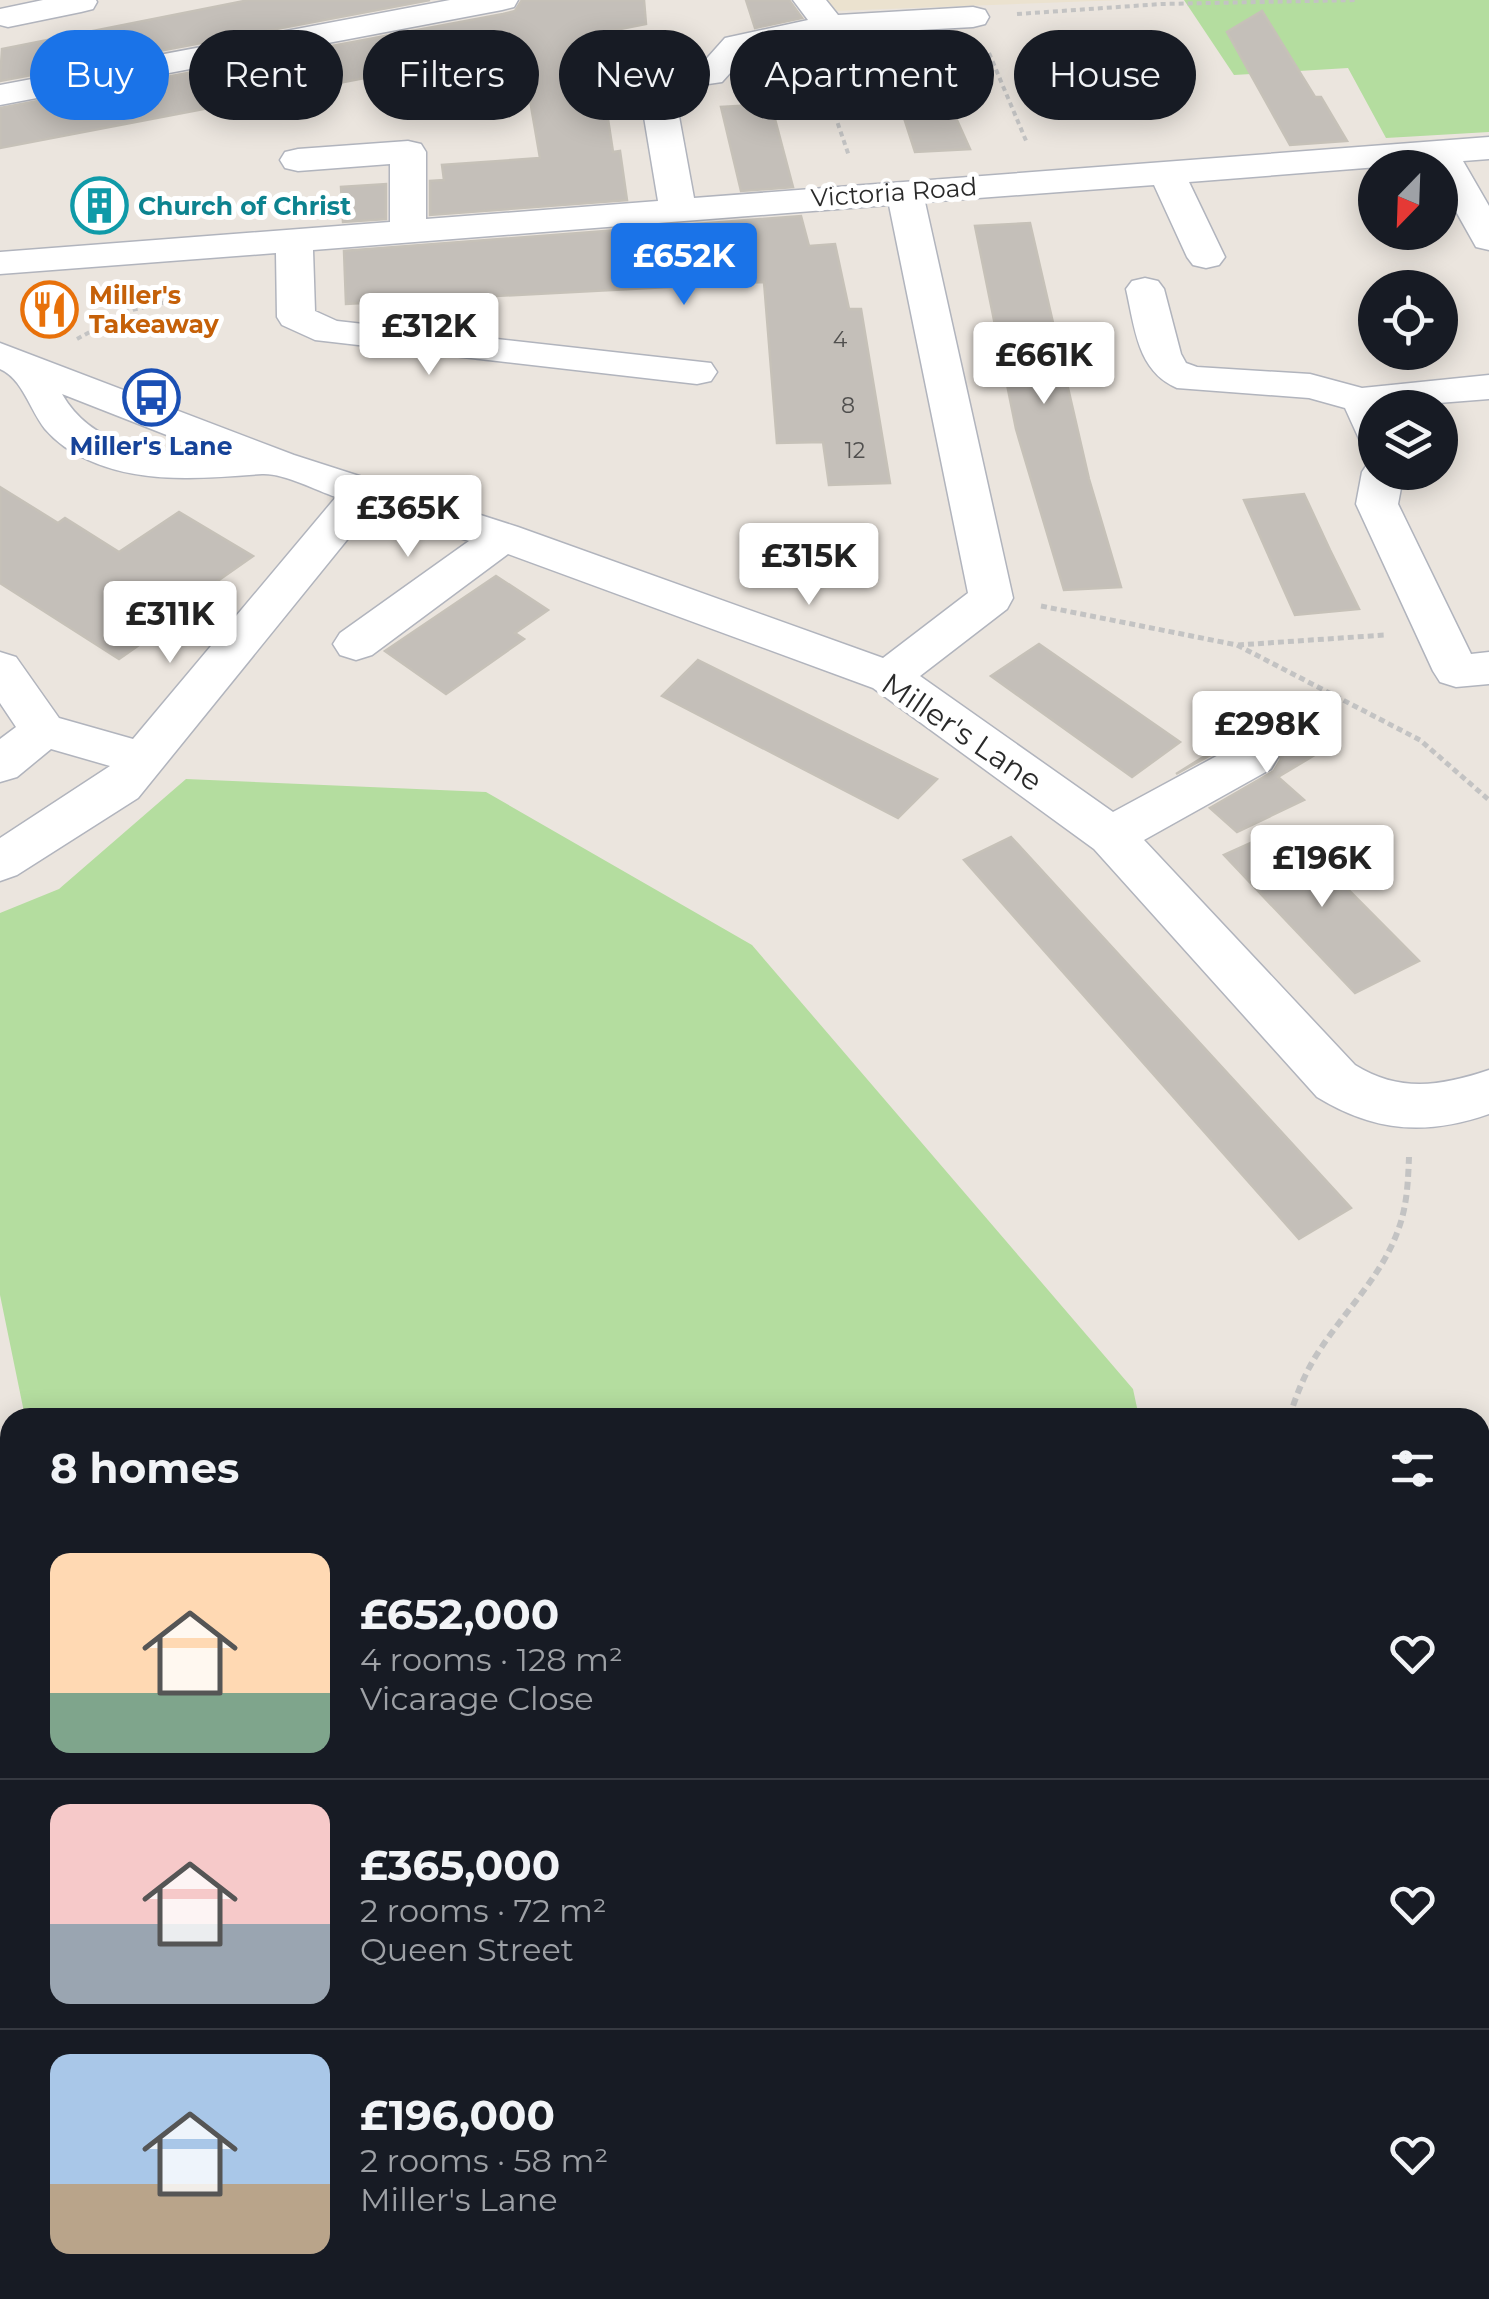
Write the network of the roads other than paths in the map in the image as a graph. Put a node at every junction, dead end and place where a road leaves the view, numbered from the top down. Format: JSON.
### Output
{"nodes":[{"id":1,"x":502,"y":0,"type":"edge"},
{"id":2,"x":80,"y":2,"type":"edge"},
{"id":3,"x":10,"y":8,"type":"edge"},
{"id":4,"x":819,"y":12,"type":"edge"},
{"id":5,"x":973,"y":17,"type":"road end"},
{"id":6,"x":0,"y":54,"type":"edge"},
{"id":7,"x":0,"y":95,"type":"edge"},
{"id":8,"x":1489,"y":148,"type":"edge"},
{"id":9,"x":1456,"y":150,"type":"edge"},
{"id":10,"x":1358,"y":157,"type":"edge"},
{"id":11,"x":298,"y":160,"type":"dead end"},
{"id":12,"x":1166,"y":172,"type":"junction"},
{"id":13,"x":1458,"y":183,"type":"edge"},
{"id":14,"x":904,"y":191,"type":"junction"},
{"id":15,"x":678,"y":209,"type":"junction"},
{"id":16,"x":408,"y":231,"type":"junction"},
{"id":17,"x":1489,"y":239,"type":"edge"},
{"id":18,"x":294,"y":241,"type":"junction"},
{"id":19,"x":1206,"y":257,"type":"dead end"},
{"id":20,"x":0,"y":263,"type":"edge"},
{"id":21,"x":1145,"y":289,"type":"dead end"},
{"id":22,"x":14,"y":360,"type":"edge"},
{"id":23,"x":697,"y":372,"type":"dead end"},
{"id":24,"x":1489,"y":387,"type":"edge"},
{"id":25,"x":1458,"y":395,"type":"edge"},
{"id":26,"x":1358,"y":412,"type":"edge"},
{"id":27,"x":1380,"y":490,"type":"edge"},
{"id":28,"x":361,"y":494,"type":"junction"},
{"id":29,"x":503,"y":537,"type":"junction"},
{"id":30,"x":356,"y":644,"type":"dead end"},
{"id":31,"x":0,"y":668,"type":"edge"},
{"id":32,"x":1472,"y":670,"type":"edge"},
{"id":33,"x":889,"y":677,"type":"junction"},
{"id":34,"x":43,"y":730,"type":"junction"},
{"id":35,"x":1254,"y":757,"type":"dead end"},
{"id":36,"x":143,"y":759,"type":"junction"},
{"id":37,"x":0,"y":765,"type":"edge"},
{"id":38,"x":1111,"y":836,"type":"junction"},
{"id":39,"x":0,"y":862,"type":"edge"},
{"id":40,"x":1489,"y":1092,"type":"edge"}],
"edges":[{"from":1,"to":7,"type":"street"},
{"from":2,"to":3,"type":"street"},
{"from":3,"to":6,"type":"street"},
{"from":4,"to":5,"type":"street"},
{"from":4,"to":15,"type":"street"},
{"from":8,"to":9,"type":"street","name":"Victoria Road"},
{"from":10,"to":12,"type":"street","name":"Victoria Road"},
{"from":11,"to":16,"type":"street"},
{"from":12,"to":14,"type":"street","name":"Victoria Road"},
{"from":12,"to":19,"type":"street"},
{"from":13,"to":17,"type":"street"},
{"from":14,"to":15,"type":"street","name":"Victoria Road"},
{"from":14,"to":33,"type":"street"},
{"from":15,"to":16,"type":"street","name":"Victoria Road"},
{"from":16,"to":18,"type":"street","name":"Victoria Road"},
{"from":18,"to":20,"type":"street","name":"Victoria Road"},
{"from":18,"to":23,"type":"street"},
{"from":21,"to":26,"type":"street"},
{"from":22,"to":28,"type":"street","name":"Miller's Lane"},
{"from":24,"to":25,"type":"street"},
{"from":27,"to":32,"type":"street"},
{"from":28,"to":29,"type":"street","name":"Miller's Lane"},
{"from":28,"to":36,"type":"street"},
{"from":29,"to":30,"type":"street"},
{"from":29,"to":33,"type":"street","name":"Miller's Lane"},
{"from":31,"to":34,"type":"street"},
{"from":33,"to":38,"type":"street","name":"Miller's Lane"},
{"from":34,"to":36,"type":"street"},
{"from":34,"to":37,"type":"street"},
{"from":35,"to":38,"type":"street"},
{"from":36,"to":39,"type":"street"},
{"from":38,"to":40,"type":"street","name":"Miller's Lane"}]}
